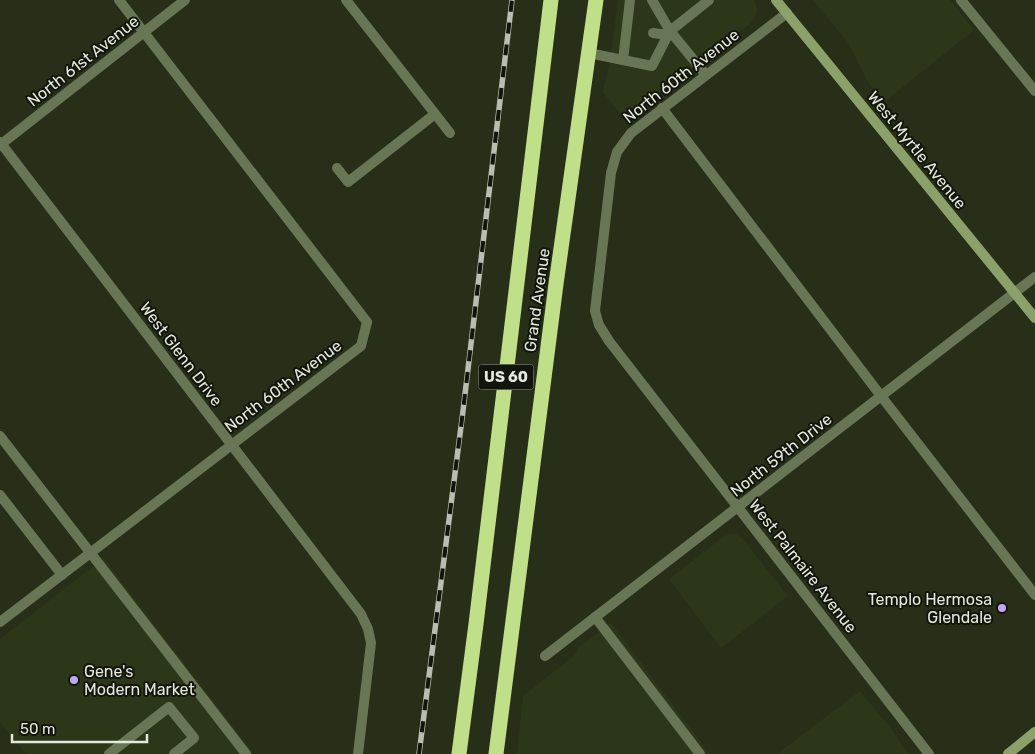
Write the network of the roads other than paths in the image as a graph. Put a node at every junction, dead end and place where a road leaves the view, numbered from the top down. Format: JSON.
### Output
{"nodes":[{"id":1,"x":119,"y":0,"type":"edge"},
{"id":2,"x":185,"y":0,"type":"edge"},
{"id":3,"x":346,"y":0,"type":"edge"},
{"id":4,"x":551,"y":0,"type":"edge"},
{"id":5,"x":596,"y":0,"type":"edge"},
{"id":6,"x":630,"y":0,"type":"edge"},
{"id":7,"x":652,"y":0,"type":"edge"},
{"id":8,"x":709,"y":0,"type":"edge"},
{"id":9,"x":776,"y":0,"type":"edge"},
{"id":10,"x":961,"y":0,"type":"edge"},
{"id":11,"x":786,"y":13,"type":"junction"},
{"id":12,"x":144,"y":32,"type":"junction"},
{"id":13,"x":653,"y":33,"type":"dead end"},
{"id":14,"x":669,"y":33,"type":"junction"},
{"id":15,"x":589,"y":53,"type":"junction"},
{"id":16,"x":623,"y":60,"type":"junction"},
{"id":17,"x":706,"y":75,"type":"junction"},
{"id":18,"x":1035,"y":91,"type":"edge"},
{"id":19,"x":662,"y":108,"type":"junction"},
{"id":20,"x":435,"y":114,"type":"junction"},
{"id":21,"x":450,"y":133,"type":"dead end"},
{"id":22,"x":0,"y":144,"type":"edge"},
{"id":23,"x":337,"y":168,"type":"dead end"},
{"id":24,"x":1035,"y":277,"type":"edge"},
{"id":25,"x":1015,"y":293,"type":"junction"},
{"id":26,"x":1035,"y":318,"type":"edge"},
{"id":27,"x":599,"y":325,"type":"joint"},
{"id":28,"x":881,"y":396,"type":"junction"},
{"id":29,"x":0,"y":436,"type":"edge"},
{"id":30,"x":231,"y":445,"type":"junction"},
{"id":31,"x":0,"y":495,"type":"edge"},
{"id":32,"x":738,"y":507,"type":"junction"},
{"id":33,"x":90,"y":553,"type":"junction"},
{"id":34,"x":62,"y":575,"type":"junction"},
{"id":35,"x":1035,"y":595,"type":"edge"},
{"id":36,"x":595,"y":617,"type":"junction"},
{"id":37,"x":0,"y":622,"type":"edge"},
{"id":38,"x":544,"y":656,"type":"dead end"},
{"id":39,"x":1035,"y":732,"type":"edge"},
{"id":40,"x":109,"y":754,"type":"edge"},
{"id":41,"x":174,"y":754,"type":"edge"},
{"id":42,"x":246,"y":754,"type":"edge"},
{"id":43,"x":358,"y":754,"type":"edge"},
{"id":44,"x":459,"y":754,"type":"edge"},
{"id":45,"x":496,"y":754,"type":"edge"},
{"id":46,"x":700,"y":754,"type":"edge"},
{"id":47,"x":929,"y":754,"type":"edge"},
{"id":48,"x":1008,"y":754,"type":"edge"}],
"edges":[{"from":1,"to":12,"type":"street","name":"North 60th Avenue"},
{"from":2,"to":12,"type":"street","name":"North 61st Avenue"},
{"from":3,"to":20,"type":"street"},
{"from":4,"to":44,"type":"highway","name":"Grand Avenue","number":"US 60"},
{"from":5,"to":15,"type":"highway","name":"Grand Avenue","number":"US 60"},
{"from":6,"to":16,"type":"street"},
{"from":7,"to":14,"type":"street"},
{"from":8,"to":14,"type":"street"},
{"from":9,"to":11,"type":"street","name":"West Myrtle Avenue"},
{"from":10,"to":18,"type":"street"},
{"from":11,"to":17,"type":"street","name":"North 60th Avenue"},
{"from":11,"to":25,"type":"street","name":"West Myrtle Avenue"},
{"from":12,"to":22,"type":"street","name":"North 61st Avenue"},
{"from":12,"to":30,"type":"street","name":"North 60th Avenue"},
{"from":13,"to":14,"type":"street"},
{"from":14,"to":16,"type":"street"},
{"from":14,"to":17,"type":"street"},
{"from":15,"to":16,"type":"street"},
{"from":15,"to":45,"type":"highway","name":"Grand Avenue","number":"US 60"},
{"from":17,"to":19,"type":"street","name":"North 60th Avenue"},
{"from":19,"to":27,"type":"street","name":"North 60th Avenue"},
{"from":19,"to":28,"type":"street"},
{"from":20,"to":21,"type":"street"},
{"from":20,"to":23,"type":"street"},
{"from":22,"to":30,"type":"street","name":"West Glenn Drive"},
{"from":24,"to":25,"type":"street","name":"North 59th Drive"},
{"from":25,"to":26,"type":"street","name":"West Myrtle Avenue"},
{"from":25,"to":28,"type":"street","name":"North 59th Drive"},
{"from":27,"to":32,"type":"street","name":"West Palmaire Avenue"},
{"from":28,"to":32,"type":"street","name":"North 59th Drive"},
{"from":28,"to":35,"type":"street"},
{"from":29,"to":33,"type":"street"},
{"from":30,"to":33,"type":"street","name":"North 60th Avenue"},
{"from":30,"to":43,"type":"street","name":"West Glenn Drive"},
{"from":31,"to":34,"type":"street"},
{"from":32,"to":36,"type":"street","name":"North 59th Drive"},
{"from":32,"to":47,"type":"street","name":"West Palmaire Avenue"},
{"from":33,"to":34,"type":"street","name":"North 60th Avenue"},
{"from":33,"to":42,"type":"street"},
{"from":34,"to":37,"type":"street","name":"North 60th Avenue"},
{"from":36,"to":38,"type":"street","name":"North 59th Drive"},
{"from":36,"to":46,"type":"street"},
{"from":39,"to":48,"type":"street"},
{"from":40,"to":41,"type":"street"}]}
